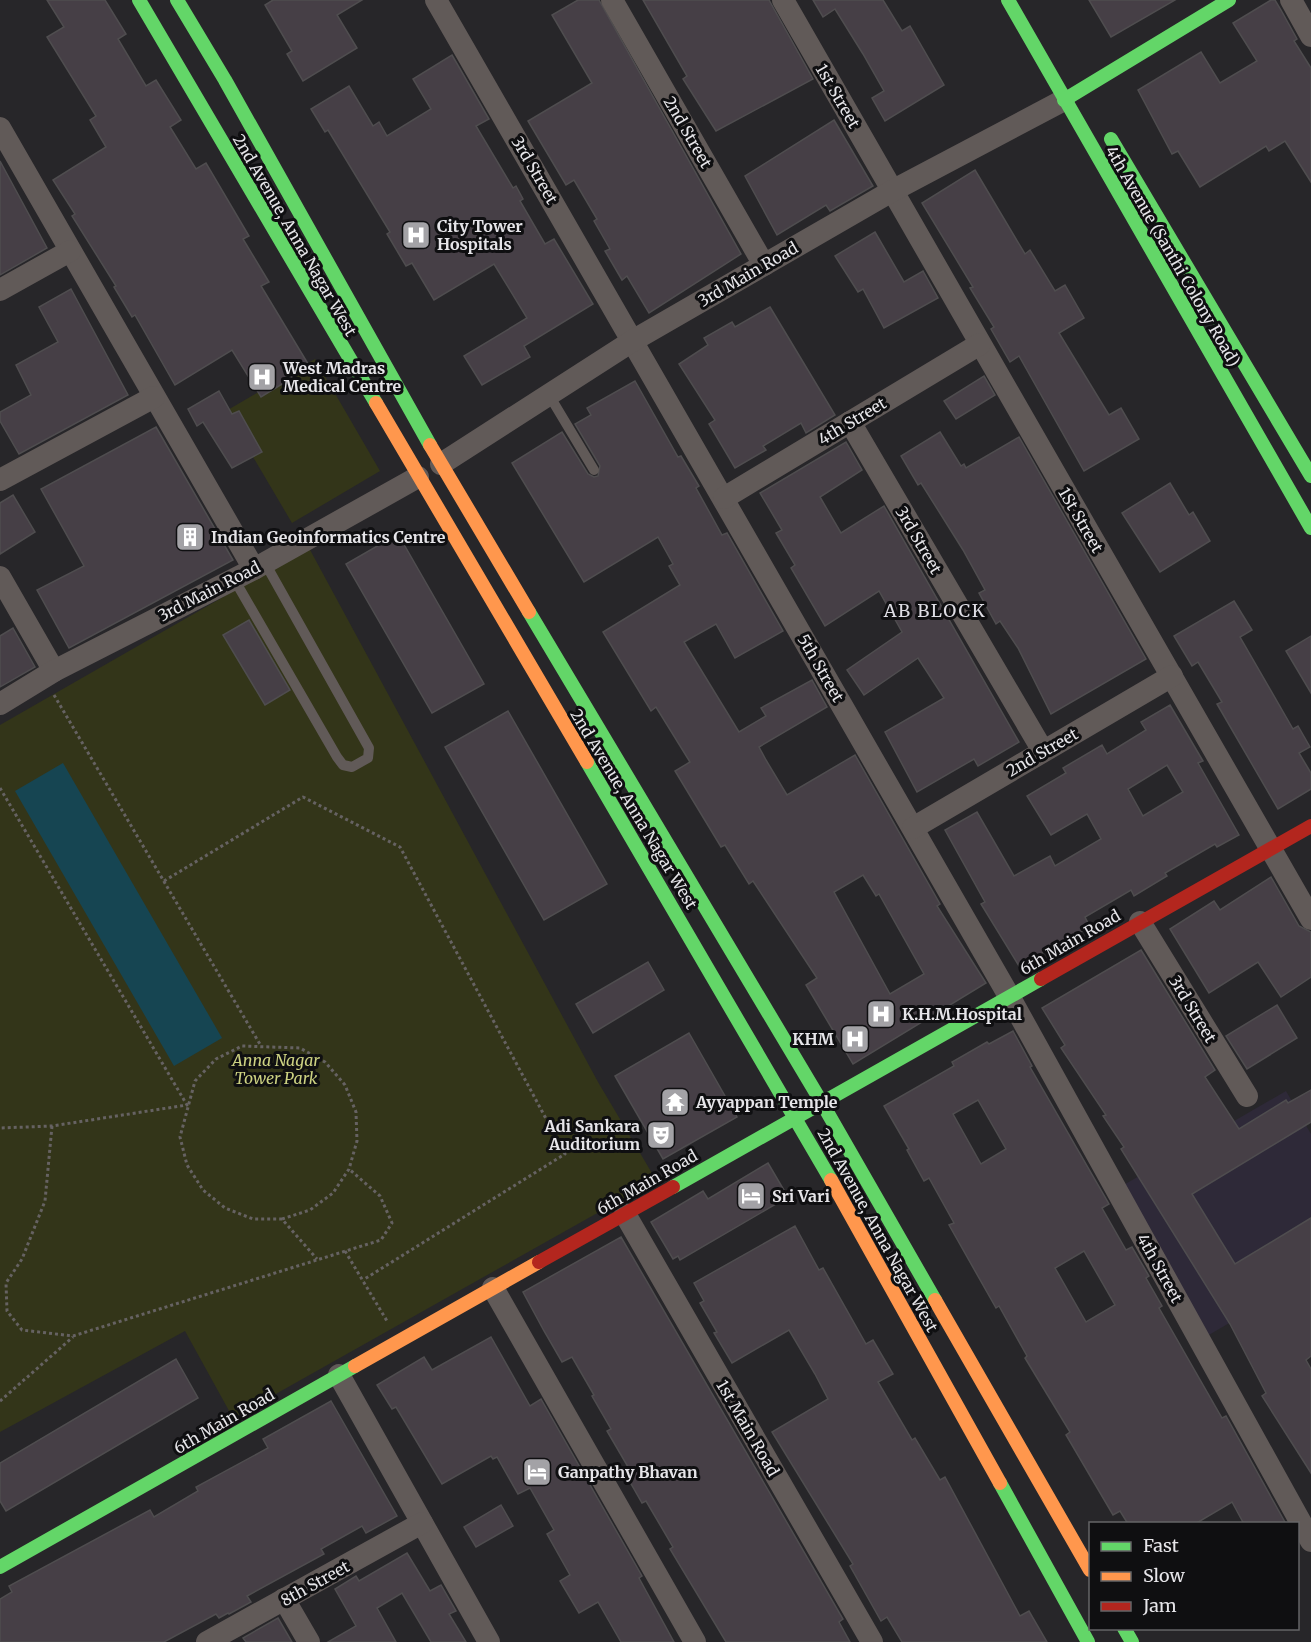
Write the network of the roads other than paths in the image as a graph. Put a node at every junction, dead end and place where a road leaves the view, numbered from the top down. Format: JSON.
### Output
{"nodes":[{"id":1,"x":138,"y":0,"type":"edge"},
{"id":2,"x":177,"y":0,"type":"edge"},
{"id":3,"x":436,"y":0,"type":"edge"},
{"id":4,"x":612,"y":0,"type":"edge"},
{"id":5,"x":783,"y":0,"type":"edge"},
{"id":6,"x":1008,"y":0,"type":"edge"},
{"id":7,"x":1229,"y":0,"type":"edge"},
{"id":8,"x":1291,"y":0,"type":"edge"},
{"id":9,"x":1311,"y":36,"type":"edge"},
{"id":10,"x":1077,"y":92,"type":"junction"},
{"id":11,"x":0,"y":128,"type":"edge"},
{"id":12,"x":1106,"y":130,"type":"dead end"},
{"id":13,"x":892,"y":191,"type":"junction"},
{"id":14,"x":70,"y":251,"type":"junction"},
{"id":15,"x":764,"y":265,"type":"junction"},
{"id":16,"x":0,"y":290,"type":"edge"},
{"id":17,"x":633,"y":339,"type":"junction"},
{"id":18,"x":980,"y":344,"type":"junction"},
{"id":19,"x":549,"y":395,"type":"junction"},
{"id":20,"x":154,"y":397,"type":"junction"},
{"id":21,"x":850,"y":422,"type":"junction"},
{"id":22,"x":441,"y":464,"type":"junction"},
{"id":23,"x":594,"y":470,"type":"dead end"},
{"id":24,"x":1311,"y":476,"type":"edge"},
{"id":25,"x":418,"y":477,"type":"junction"},
{"id":26,"x":0,"y":480,"type":"edge"},
{"id":27,"x":724,"y":498,"type":"junction"},
{"id":28,"x":1311,"y":528,"type":"edge"},
{"id":29,"x":251,"y":570,"type":"junction"},
{"id":30,"x":0,"y":577,"type":"edge"},
{"id":31,"x":49,"y":674,"type":"junction"},
{"id":32,"x":1172,"y":676,"type":"junction"},
{"id":33,"x":0,"y":704,"type":"edge"},
{"id":34,"x":1043,"y":751,"type":"junction"},
{"id":35,"x":1311,"y":826,"type":"edge"},
{"id":36,"x":913,"y":828,"type":"junction"},
{"id":37,"x":1271,"y":848,"type":"junction"},
{"id":38,"x":1311,"y":919,"type":"edge"},
{"id":39,"x":1140,"y":922,"type":"junction"},
{"id":40,"x":1009,"y":996,"type":"junction"},
{"id":41,"x":1247,"y":1096,"type":"dead end"},
{"id":42,"x":822,"y":1103,"type":"junction"},
{"id":43,"x":796,"y":1117,"type":"junction"},
{"id":44,"x":624,"y":1214,"type":"junction"},
{"id":45,"x":493,"y":1288,"type":"junction"},
{"id":46,"x":339,"y":1375,"type":"junction"},
{"id":47,"x":422,"y":1523,"type":"junction"},
{"id":48,"x":1311,"y":1541,"type":"edge"},
{"id":49,"x":0,"y":1567,"type":"edge"},
{"id":50,"x":1089,"y":1568,"type":"edge"},
{"id":51,"x":284,"y":1599,"type":"junction"},
{"id":52,"x":207,"y":1642,"type":"edge"},
{"id":53,"x":309,"y":1642,"type":"edge"},
{"id":54,"x":489,"y":1642,"type":"edge"},
{"id":55,"x":695,"y":1642,"type":"edge"},
{"id":56,"x":872,"y":1642,"type":"edge"},
{"id":57,"x":1088,"y":1642,"type":"edge"}],
"edges":[{"from":1,"to":25,"type":"main road","name":"2nd Avenue, Anna Nagar West"},
{"from":2,"to":22,"type":"main road","name":"2nd Avenue, Anna Nagar West"},
{"from":3,"to":17,"type":"street","name":"3rd Street"},
{"from":4,"to":15,"type":"street","name":"2nd Street"},
{"from":5,"to":13,"type":"street","name":"1st Street"},
{"from":6,"to":10,"type":"main road","name":"4th Avenue (Santhi Colony Road)"},
{"from":7,"to":10,"type":"main road"},
{"from":8,"to":9,"type":"street"},
{"from":10,"to":13,"type":"street","name":"3rd Main Road"},
{"from":10,"to":28,"type":"main road","name":"4th Avenue (Santhi Colony Road)"},
{"from":11,"to":14,"type":"street"},
{"from":12,"to":24,"type":"main road","name":"4th Avenue (Santhi Colony Road)"},
{"from":13,"to":15,"type":"street","name":"3rd Main Road"},
{"from":13,"to":18,"type":"street","name":"1St Street"},
{"from":14,"to":16,"type":"street"},
{"from":14,"to":20,"type":"street"},
{"from":15,"to":17,"type":"street","name":"3rd Main Road"},
{"from":17,"to":19,"type":"street","name":"3rd Main Road"},
{"from":17,"to":27,"type":"street","name":"5th Street"},
{"from":18,"to":21,"type":"street","name":"4th Street"},
{"from":18,"to":32,"type":"street","name":"1St Street"},
{"from":19,"to":22,"type":"street","name":"3rd Main Road"},
{"from":19,"to":23,"type":"lane"},
{"from":20,"to":26,"type":"street"},
{"from":20,"to":29,"type":"street"},
{"from":21,"to":27,"type":"street","name":"4th Street"},
{"from":21,"to":34,"type":"street","name":"3rd Street"},
{"from":22,"to":42,"type":"main road","name":"2nd Avenue, Anna Nagar West"},
{"from":25,"to":29,"type":"street","name":"3rd Main Road"},
{"from":25,"to":43,"type":"main road","name":"2nd Avenue, Anna Nagar West"},
{"from":27,"to":36,"type":"street","name":"5th Street"},
{"from":29,"to":29,"type":"lane"},
{"from":29,"to":31,"type":"street","name":"3rd Main Road"},
{"from":30,"to":31,"type":"street"},
{"from":31,"to":33,"type":"street","name":"3rd Main Road"},
{"from":32,"to":34,"type":"street","name":"2nd Street"},
{"from":32,"to":37,"type":"street","name":"1St Street"},
{"from":34,"to":36,"type":"street","name":"2nd Street"},
{"from":35,"to":37,"type":"main road","name":"6th Main Road"},
{"from":36,"to":40,"type":"street","name":"5th Street"},
{"from":37,"to":38,"type":"street"},
{"from":37,"to":39,"type":"main road","name":"6th Main Road"},
{"from":39,"to":40,"type":"main road","name":"6th Main Road"},
{"from":39,"to":41,"type":"street","name":"3rd Street"},
{"from":40,"to":42,"type":"main road","name":"6th Main Road"},
{"from":40,"to":48,"type":"street","name":"4th Street"},
{"from":42,"to":43,"type":"main road","name":"6th Main Road"},
{"from":42,"to":50,"type":"main road","name":"2nd Avenue, Anna Nagar West"},
{"from":43,"to":44,"type":"main road","name":"6th Main Road"},
{"from":43,"to":57,"type":"main road","name":"2nd Avenue, Anna Nagar West"},
{"from":44,"to":45,"type":"main road","name":"6th Main Road"},
{"from":44,"to":56,"type":"street","name":"1st Main Road"},
{"from":45,"to":46,"type":"main road","name":"6th Main Road"},
{"from":45,"to":55,"type":"street"},
{"from":46,"to":47,"type":"street"},
{"from":46,"to":49,"type":"main road","name":"6th Main Road"},
{"from":47,"to":51,"type":"street","name":"8th Street"},
{"from":47,"to":54,"type":"street"},
{"from":51,"to":52,"type":"street","name":"8th Street"},
{"from":51,"to":53,"type":"street"}]}
